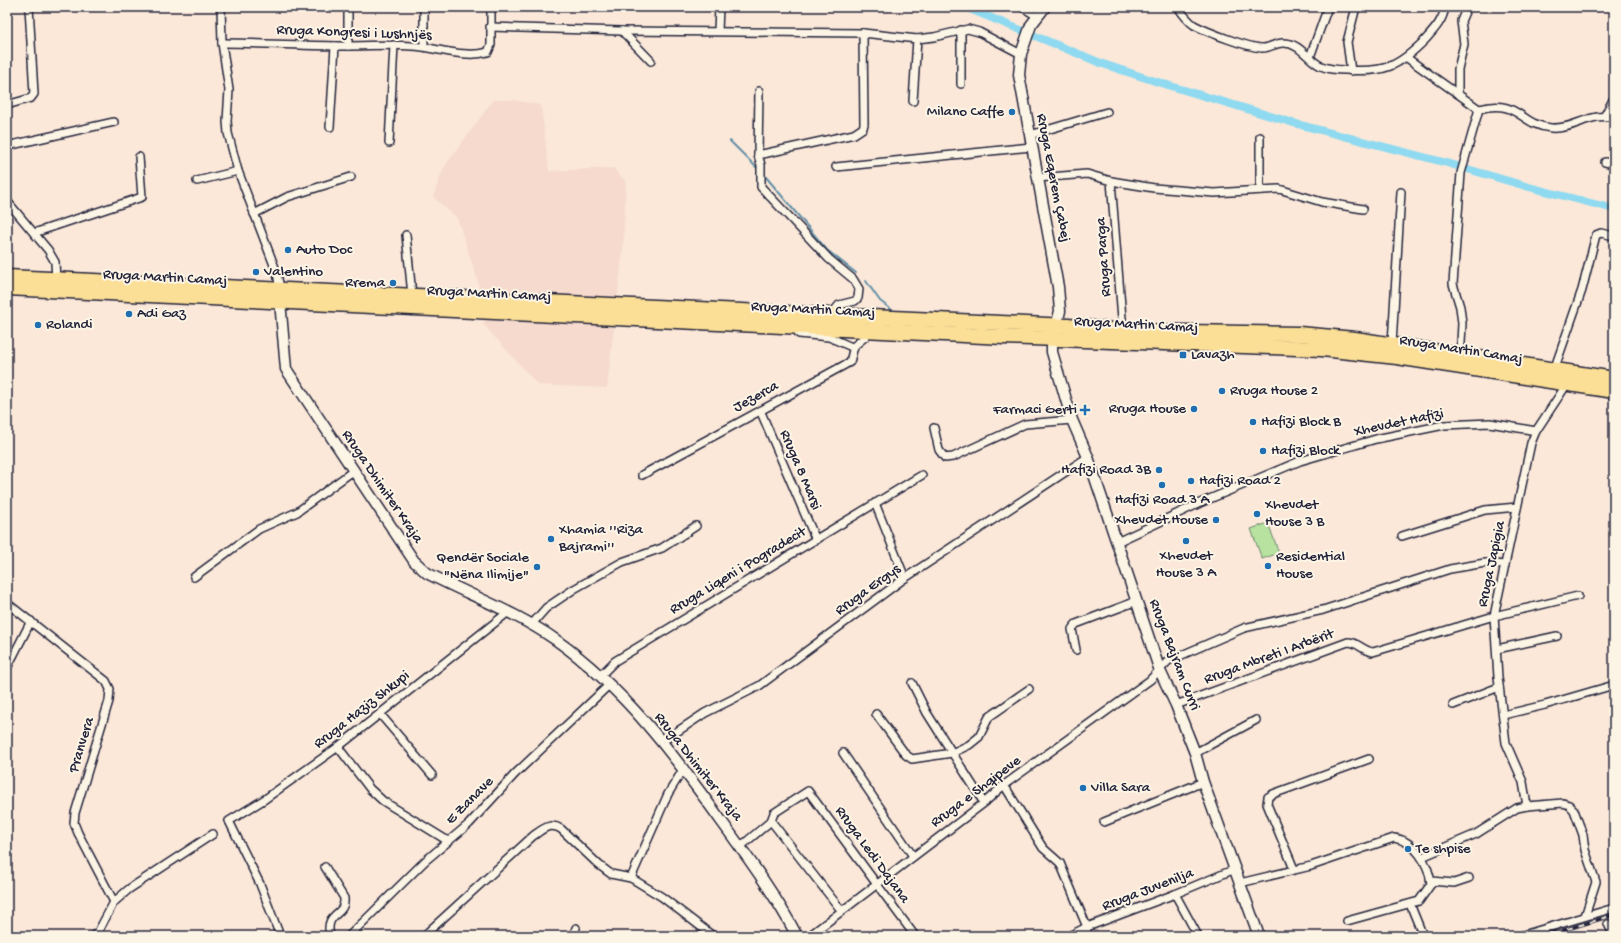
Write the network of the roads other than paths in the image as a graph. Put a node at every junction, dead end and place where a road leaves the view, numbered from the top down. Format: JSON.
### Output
{"nodes":[{"id":1,"x":29,"y":7,"type":"edge"},
{"id":2,"x":221,"y":7,"type":"edge"},
{"id":3,"x":348,"y":7,"type":"edge"},
{"id":4,"x":424,"y":7,"type":"edge"},
{"id":5,"x":492,"y":7,"type":"edge"},
{"id":6,"x":719,"y":7,"type":"edge"},
{"id":7,"x":1022,"y":7,"type":"edge"},
{"id":8,"x":1045,"y":7,"type":"edge"},
{"id":9,"x":1178,"y":7,"type":"edge"},
{"id":10,"x":1328,"y":7,"type":"edge"},
{"id":11,"x":1356,"y":7,"type":"edge"},
{"id":12,"x":1445,"y":7,"type":"edge"},
{"id":13,"x":1467,"y":7,"type":"edge"},
{"id":14,"x":1034,"y":20,"type":"junction"},
{"id":15,"x":490,"y":28,"type":"junction"},
{"id":16,"x":961,"y":30,"type":"junction"},
{"id":17,"x":622,"y":31,"type":"junction"},
{"id":18,"x":718,"y":31,"type":"junction"},
{"id":19,"x":863,"y":33,"type":"junction"},
{"id":20,"x":917,"y":39,"type":"junction"},
{"id":21,"x":222,"y":43,"type":"junction"},
{"id":22,"x":394,"y":45,"type":"junction"},
{"id":23,"x":335,"y":46,"type":"junction"},
{"id":24,"x":348,"y":46,"type":"junction"},
{"id":25,"x":424,"y":46,"type":"junction"},
{"id":26,"x":1021,"y":54,"type":"junction"},
{"id":27,"x":1310,"y":57,"type":"junction"},
{"id":28,"x":1407,"y":58,"type":"junction"},
{"id":29,"x":651,"y":60,"type":"dead end"},
{"id":30,"x":1351,"y":71,"type":"junction"},
{"id":31,"x":961,"y":84,"type":"dead end"},
{"id":32,"x":759,"y":91,"type":"dead end"},
{"id":33,"x":1458,"y":94,"type":"junction"},
{"id":34,"x":1614,"y":98,"type":"edge"},
{"id":35,"x":914,"y":101,"type":"dead end"},
{"id":36,"x":7,"y":105,"type":"edge"},
{"id":37,"x":1479,"y":109,"type":"junction"},
{"id":38,"x":1107,"y":112,"type":"dead end"},
{"id":39,"x":1605,"y":115,"type":"junction"},
{"id":40,"x":1614,"y":118,"type":"edge"},
{"id":41,"x":114,"y":122,"type":"dead end"},
{"id":42,"x":330,"y":127,"type":"dead end"},
{"id":43,"x":1030,"y":135,"type":"junction"},
{"id":44,"x":1260,"y":137,"type":"dead end"},
{"id":45,"x":389,"y":143,"type":"dead end"},
{"id":46,"x":7,"y":146,"type":"edge"},
{"id":47,"x":1031,"y":147,"type":"junction"},
{"id":48,"x":758,"y":155,"type":"junction"},
{"id":49,"x":139,"y":156,"type":"dead end"},
{"id":50,"x":1605,"y":162,"type":"dead end"},
{"id":51,"x":1614,"y":164,"type":"edge"},
{"id":52,"x":836,"y":167,"type":"dead end"},
{"id":53,"x":238,"y":171,"type":"junction"},
{"id":54,"x":351,"y":177,"type":"dead end"},
{"id":55,"x":1037,"y":178,"type":"junction"},
{"id":56,"x":197,"y":181,"type":"dead end"},
{"id":57,"x":1111,"y":181,"type":"junction"},
{"id":58,"x":1260,"y":190,"type":"junction"},
{"id":59,"x":1401,"y":192,"type":"dead end"},
{"id":60,"x":7,"y":201,"type":"edge"},
{"id":61,"x":1363,"y":209,"type":"dead end"},
{"id":62,"x":254,"y":214,"type":"junction"},
{"id":63,"x":34,"y":233,"type":"junction"},
{"id":64,"x":406,"y":235,"type":"dead end"},
{"id":65,"x":1614,"y":236,"type":"edge"},
{"id":66,"x":7,"y":277,"type":"edge"},
{"id":67,"x":56,"y":280,"type":"junction"},
{"id":68,"x":7,"y":288,"type":"edge"},
{"id":69,"x":280,"y":295,"type":"junction"},
{"id":70,"x":412,"y":295,"type":"junction"},
{"id":71,"x":830,"y":316,"type":"junction"},
{"id":72,"x":795,"y":326,"type":"junction"},
{"id":73,"x":867,"y":330,"type":"junction"},
{"id":74,"x":1123,"y":331,"type":"junction"},
{"id":75,"x":1056,"y":332,"type":"junction"},
{"id":76,"x":1392,"y":344,"type":"junction"},
{"id":77,"x":854,"y":348,"type":"junction"},
{"id":78,"x":1458,"y":355,"type":"junction"},
{"id":79,"x":1554,"y":370,"type":"junction"},
{"id":80,"x":1614,"y":379,"type":"edge"},
{"id":81,"x":1567,"y":384,"type":"junction"},
{"id":82,"x":1614,"y":391,"type":"edge"},
{"id":83,"x":760,"y":410,"type":"junction"},
{"id":84,"x":1072,"y":420,"type":"junction"},
{"id":85,"x":934,"y":428,"type":"dead end"},
{"id":86,"x":1536,"y":431,"type":"junction"},
{"id":87,"x":1088,"y":456,"type":"junction"},
{"id":88,"x":353,"y":471,"type":"junction"},
{"id":89,"x":642,"y":475,"type":"dead end"},
{"id":90,"x":922,"y":475,"type":"dead end"},
{"id":91,"x":875,"y":503,"type":"junction"},
{"id":92,"x":1517,"y":507,"type":"junction"},
{"id":93,"x":696,"y":526,"type":"dead end"},
{"id":94,"x":1402,"y":536,"type":"dead end"},
{"id":95,"x":816,"y":540,"type":"junction"},
{"id":96,"x":1118,"y":542,"type":"junction"},
{"id":97,"x":1505,"y":565,"type":"junction"},
{"id":98,"x":194,"y":577,"type":"dead end"},
{"id":99,"x":905,"y":578,"type":"junction"},
{"id":100,"x":1578,"y":596,"type":"dead end"},
{"id":101,"x":1137,"y":601,"type":"junction"},
{"id":102,"x":7,"y":603,"type":"edge"},
{"id":103,"x":506,"y":613,"type":"junction"},
{"id":104,"x":1494,"y":616,"type":"junction"},
{"id":105,"x":32,"y":621,"type":"junction"},
{"id":106,"x":532,"y":624,"type":"junction"},
{"id":107,"x":1557,"y":636,"type":"dead end"},
{"id":108,"x":1497,"y":649,"type":"junction"},
{"id":109,"x":1076,"y":650,"type":"dead end"},
{"id":110,"x":7,"y":668,"type":"edge"},
{"id":111,"x":1160,"y":671,"type":"junction"},
{"id":112,"x":600,"y":676,"type":"junction"},
{"id":113,"x":912,"y":683,"type":"dead end"},
{"id":114,"x":610,"y":684,"type":"junction"},
{"id":115,"x":1614,"y":685,"type":"edge"},
{"id":116,"x":1499,"y":687,"type":"junction"},
{"id":117,"x":1029,"y":690,"type":"dead end"},
{"id":118,"x":1176,"y":704,"type":"junction"},
{"id":119,"x":1453,"y":705,"type":"dead end"},
{"id":120,"x":380,"y":714,"type":"junction"},
{"id":121,"x":876,"y":714,"type":"dead end"},
{"id":122,"x":1503,"y":715,"type":"junction"},
{"id":123,"x":1256,"y":720,"type":"dead end"},
{"id":124,"x":663,"y":741,"type":"junction"},
{"id":125,"x":338,"y":747,"type":"junction"},
{"id":126,"x":843,"y":753,"type":"dead end"},
{"id":127,"x":952,"y":753,"type":"junction"},
{"id":128,"x":1195,"y":753,"type":"junction"},
{"id":129,"x":1369,"y":759,"type":"dead end"},
{"id":130,"x":684,"y":768,"type":"junction"},
{"id":131,"x":432,"y":775,"type":"dead end"},
{"id":132,"x":1203,"y":782,"type":"junction"},
{"id":133,"x":1004,"y":785,"type":"junction"},
{"id":134,"x":984,"y":803,"type":"junction"},
{"id":135,"x":1527,"y":806,"type":"junction"},
{"id":136,"x":771,"y":822,"type":"junction"},
{"id":137,"x":1104,"y":822,"type":"dead end"},
{"id":138,"x":214,"y":834,"type":"dead end"},
{"id":139,"x":448,"y":841,"type":"junction"},
{"id":140,"x":740,"y":847,"type":"junction"},
{"id":141,"x":913,"y":856,"type":"junction"},
{"id":142,"x":1422,"y":858,"type":"junction"},
{"id":143,"x":325,"y":867,"type":"dead end"},
{"id":144,"x":1235,"y":869,"type":"junction"},
{"id":145,"x":1294,"y":869,"type":"junction"},
{"id":146,"x":631,"y":878,"type":"junction"},
{"id":147,"x":1469,"y":878,"type":"dead end"},
{"id":148,"x":1431,"y":881,"type":"junction"},
{"id":149,"x":877,"y":882,"type":"junction"},
{"id":150,"x":1240,"y":883,"type":"junction"},
{"id":151,"x":1175,"y":894,"type":"junction"},
{"id":152,"x":114,"y":902,"type":"junction"},
{"id":153,"x":1410,"y":904,"type":"junction"},
{"id":154,"x":1614,"y":908,"type":"edge"},
{"id":155,"x":841,"y":910,"type":"junction"},
{"id":156,"x":1585,"y":916,"type":"junction"},
{"id":157,"x":1347,"y":921,"type":"dead end"},
{"id":158,"x":1608,"y":924,"type":"dead end"},
{"id":159,"x":1087,"y":927,"type":"junction"},
{"id":160,"x":576,"y":928,"type":"dead end"},
{"id":161,"x":428,"y":932,"type":"dead end"},
{"id":162,"x":1071,"y":935,"type":"edge"},
{"id":163,"x":93,"y":936,"type":"edge"},
{"id":164,"x":280,"y":936,"type":"edge"},
{"id":165,"x":330,"y":936,"type":"edge"},
{"id":166,"x":349,"y":936,"type":"edge"},
{"id":167,"x":573,"y":936,"type":"edge"},
{"id":168,"x":714,"y":936,"type":"edge"},
{"id":169,"x":797,"y":936,"type":"edge"},
{"id":170,"x":809,"y":936,"type":"edge"},
{"id":171,"x":915,"y":936,"type":"edge"},
{"id":172,"x":1086,"y":936,"type":"edge"},
{"id":173,"x":1198,"y":936,"type":"edge"},
{"id":174,"x":1259,"y":936,"type":"edge"},
{"id":175,"x":1423,"y":936,"type":"edge"},
{"id":176,"x":1520,"y":936,"type":"edge"},
{"id":177,"x":1614,"y":936,"type":"edge"}],
"edges":[{"from":1,"to":36,"type":"street"},
{"from":2,"to":21,"type":"street","name":"Rruga Dhimiter Kraja"},
{"from":3,"to":24,"type":"street"},
{"from":4,"to":25,"type":"street"},
{"from":5,"to":15,"type":"street","name":"Rruga Kongresi i Lushnjës"},
{"from":6,"to":18,"type":"street"},
{"from":7,"to":14,"type":"street"},
{"from":8,"to":14,"type":"main road"},
{"from":9,"to":27,"type":"street"},
{"from":10,"to":27,"type":"street"},
{"from":11,"to":30,"type":"street"},
{"from":12,"to":28,"type":"street"},
{"from":13,"to":33,"type":"street"},
{"from":14,"to":26,"type":"main road","name":"Rruga Eqerem Çabej"},
{"from":15,"to":17,"type":"street"},
{"from":15,"to":25,"type":"street","name":"Rruga Kongresi i Lushnjës"},
{"from":16,"to":20,"type":"street"},
{"from":16,"to":26,"type":"street"},
{"from":16,"to":31,"type":"street"},
{"from":17,"to":18,"type":"street"},
{"from":17,"to":29,"type":"street"},
{"from":18,"to":19,"type":"street"},
{"from":19,"to":20,"type":"street"},
{"from":19,"to":48,"type":"street"},
{"from":20,"to":35,"type":"street"},
{"from":21,"to":23,"type":"street","name":"Rruga Kongresi i Lushnjës"},
{"from":21,"to":53,"type":"street","name":"Rruga Dhimiter Kraja"},
{"from":22,"to":24,"type":"street","name":"Rruga Kongresi i Lushnjës"},
{"from":22,"to":25,"type":"street","name":"Rruga Kongresi i Lushnjës"},
{"from":22,"to":45,"type":"street"},
{"from":23,"to":24,"type":"street","name":"Rruga Kongresi i Lushnjës"},
{"from":23,"to":42,"type":"street"},
{"from":26,"to":43,"type":"main road","name":"Rruga Eqerem Çabej"},
{"from":27,"to":30,"type":"street"},
{"from":28,"to":30,"type":"street"},
{"from":28,"to":33,"type":"street"},
{"from":32,"to":48,"type":"street"},
{"from":33,"to":37,"type":"street"},
{"from":34,"to":39,"type":"street"},
{"from":37,"to":39,"type":"street"},
{"from":37,"to":78,"type":"street"},
{"from":38,"to":43,"type":"street"},
{"from":39,"to":40,"type":"street"},
{"from":41,"to":46,"type":"street"},
{"from":43,"to":47,"type":"main road","name":"Rruga Eqerem Çabej"},
{"from":44,"to":58,"type":"street"},
{"from":47,"to":52,"type":"street"},
{"from":47,"to":55,"type":"main road","name":"Rruga Eqerem Çabej"},
{"from":48,"to":71,"type":"street"},
{"from":49,"to":63,"type":"street"},
{"from":50,"to":51,"type":"street"},
{"from":53,"to":56,"type":"street"},
{"from":53,"to":62,"type":"street","name":"Rruga Dhimiter Kraja"},
{"from":54,"to":62,"type":"street"},
{"from":55,"to":57,"type":"street"},
{"from":55,"to":75,"type":"main road","name":"Rruga Eqerem Çabej"},
{"from":57,"to":58,"type":"street"},
{"from":57,"to":74,"type":"street","name":"Rruga Parga"},
{"from":58,"to":61,"type":"street"},
{"from":59,"to":76,"type":"street","name":"Rruga Martin Camaj"},
{"from":60,"to":63,"type":"street"},
{"from":62,"to":69,"type":"street","name":"Rruga Dhimiter Kraja"},
{"from":63,"to":67,"type":"street"},
{"from":64,"to":70,"type":"street"},
{"from":65,"to":79,"type":"street"},
{"from":66,"to":67,"type":"highway","name":"Rruga Martin Camaj"},
{"from":67,"to":69,"type":"highway","name":"Rruga Martin Camaj"},
{"from":68,"to":69,"type":"highway","name":"Rruga Martin Camaj"},
{"from":69,"to":70,"type":"highway","name":"Rruga Martin Camaj"},
{"from":69,"to":72,"type":"highway","name":"Rruga Martin Camaj"},
{"from":69,"to":88,"type":"main road","name":"Rruga Dhimiter Kraja"},
{"from":70,"to":71,"type":"highway","name":"Rruga Martin Camaj"},
{"from":71,"to":75,"type":"highway","name":"Rruga Martin Camaj"},
{"from":72,"to":73,"type":"highway","name":"Rruga Martin Camaj"},
{"from":72,"to":77,"type":"street"},
{"from":73,"to":75,"type":"highway","name":"Rruga Martin Camaj"},
{"from":73,"to":77,"type":"street","name":"Jezerca"},
{"from":74,"to":75,"type":"highway","name":"Rruga Martin Camaj"},
{"from":74,"to":76,"type":"highway","name":"Rruga Martin Camaj"},
{"from":75,"to":81,"type":"highway","name":"Rruga Martin Camaj"},
{"from":75,"to":84,"type":"main road","name":"Rruga Bajram Curri"},
{"from":76,"to":78,"type":"highway","name":"Rruga Martin Camaj"},
{"from":77,"to":83,"type":"street","name":"Jezerca"},
{"from":78,"to":79,"type":"highway","name":"Rruga Martin Camaj"},
{"from":79,"to":80,"type":"highway","name":"Rruga Martin Camaj"},
{"from":81,"to":82,"type":"highway","name":"Rruga Martin Camaj"},
{"from":81,"to":86,"type":"street","name":"Rruga Japigia"},
{"from":83,"to":89,"type":"street","name":"Jezerca"},
{"from":83,"to":95,"type":"street","name":"Rruga 8 Marsi"},
{"from":84,"to":85,"type":"street"},
{"from":84,"to":87,"type":"main road","name":"Rruga Bajram Curri"},
{"from":86,"to":92,"type":"street","name":"Rruga Japigia"},
{"from":86,"to":96,"type":"street","name":"Xhevdet Hafizi"},
{"from":87,"to":96,"type":"main road","name":"Rruga Bajram Curri"},
{"from":87,"to":99,"type":"street","name":"Rruga Ergys"},
{"from":88,"to":98,"type":"street"},
{"from":88,"to":103,"type":"main road","name":"Rruga Dhimiter Kraja"},
{"from":90,"to":91,"type":"street","name":"Rruga Liqeni i Pogradecit"},
{"from":91,"to":95,"type":"street","name":"Rruga Liqeni i Pogradecit"},
{"from":91,"to":99,"type":"street"},
{"from":92,"to":94,"type":"street"},
{"from":92,"to":97,"type":"street","name":"Rruga Japigia"},
{"from":93,"to":106,"type":"street"},
{"from":95,"to":112,"type":"street","name":"Rruga Liqeni i Pogradecit"},
{"from":96,"to":101,"type":"main road","name":"Rruga Bajram Curri"},
{"from":97,"to":104,"type":"street","name":"Rruga Japigia"},
{"from":97,"to":111,"type":"street","name":"Rruga e Shqipeve"},
{"from":99,"to":124,"type":"street","name":"Rruga Ergys"},
{"from":100,"to":104,"type":"street","name":"Rruga Mbreti I Arbërit"},
{"from":101,"to":109,"type":"street"},
{"from":101,"to":111,"type":"main road","name":"Rruga Bajram Curri"},
{"from":102,"to":105,"type":"street","name":"Pranvera"},
{"from":103,"to":106,"type":"main road","name":"Rruga Dhimiter Kraja"},
{"from":103,"to":120,"type":"street","name":"Rruga Haziz Shkupi"},
{"from":104,"to":108,"type":"street","name":"Rruga Japigia"},
{"from":104,"to":118,"type":"street","name":"Rruga Mbreti I Arbërit"},
{"from":105,"to":110,"type":"street"},
{"from":105,"to":152,"type":"street","name":"Pranvera"},
{"from":106,"to":112,"type":"main road","name":"Rruga Dhimiter Kraja"},
{"from":107,"to":108,"type":"street"},
{"from":108,"to":116,"type":"street","name":"Rruga Japigia"},
{"from":111,"to":118,"type":"main road","name":"Rruga Bajram Curri"},
{"from":111,"to":133,"type":"street","name":"Rruga e Shqipeve"},
{"from":112,"to":114,"type":"main road","name":"Rruga Dhimiter Kraja"},
{"from":113,"to":127,"type":"street"},
{"from":114,"to":124,"type":"main road","name":"Rruga Dhimiter Kraja"},
{"from":114,"to":139,"type":"street","name":"E Zanave"},
{"from":115,"to":122,"type":"street"},
{"from":116,"to":119,"type":"street"},
{"from":116,"to":122,"type":"street","name":"Rruga Japigia"},
{"from":117,"to":127,"type":"street"},
{"from":118,"to":128,"type":"main road","name":"Rruga Bajram Curri"},
{"from":120,"to":125,"type":"street","name":"Rruga Haziz Shkupi"},
{"from":120,"to":131,"type":"street"},
{"from":121,"to":127,"type":"street"},
{"from":122,"to":135,"type":"street","name":"Rruga Japigia"},
{"from":123,"to":128,"type":"street"},
{"from":124,"to":130,"type":"main road","name":"Rruga Dhimiter Kraja"},
{"from":125,"to":139,"type":"street"},
{"from":125,"to":164,"type":"street","name":"Rruga Haziz Shkupi"},
{"from":126,"to":141,"type":"street"},
{"from":127,"to":134,"type":"street"},
{"from":128,"to":132,"type":"main road","name":"Rruga Bajram Curri"},
{"from":129,"to":145,"type":"street"},
{"from":130,"to":140,"type":"main road","name":"Rruga Dhimiter Kraja"},
{"from":130,"to":146,"type":"street"},
{"from":132,"to":137,"type":"street"},
{"from":132,"to":144,"type":"main road","name":"Rruga Bajram Curri"},
{"from":133,"to":134,"type":"street","name":"Rruga e Shqipeve"},
{"from":133,"to":159,"type":"street"},
{"from":134,"to":141,"type":"street","name":"Rruga e Shqipeve"},
{"from":135,"to":142,"type":"street"},
{"from":135,"to":156,"type":"street"},
{"from":136,"to":140,"type":"street"},
{"from":136,"to":149,"type":"street","name":"Rruga Ledi Dajana"},
{"from":136,"to":155,"type":"street"},
{"from":138,"to":152,"type":"street"},
{"from":139,"to":166,"type":"street","name":"E Zanave"},
{"from":140,"to":169,"type":"main road","name":"Rruga Dhimiter Kraja"},
{"from":141,"to":149,"type":"street","name":"Rruga e Shqipeve"},
{"from":142,"to":145,"type":"street"},
{"from":142,"to":148,"type":"street"},
{"from":143,"to":165,"type":"street"},
{"from":144,"to":150,"type":"main road","name":"Rruga Bajram Curri"},
{"from":144,"to":151,"type":"street","name":"Rruga Juvenilja"},
{"from":145,"to":150,"type":"street"},
{"from":146,"to":161,"type":"street"},
{"from":146,"to":168,"type":"street"},
{"from":147,"to":148,"type":"street"},
{"from":148,"to":153,"type":"street"},
{"from":149,"to":155,"type":"street","name":"Rruga e Shqipeve"},
{"from":149,"to":171,"type":"street","name":"Rruga Ledi Dajana"},
{"from":150,"to":174,"type":"main road","name":"Rruga Bajram Curri"},
{"from":151,"to":159,"type":"street","name":"Rruga Juvenilja"},
{"from":151,"to":173,"type":"street"},
{"from":152,"to":163,"type":"street"},
{"from":153,"to":157,"type":"street"},
{"from":153,"to":175,"type":"street"},
{"from":154,"to":156,"type":"street"},
{"from":155,"to":170,"type":"street","name":"Rruga e Shqipeve"},
{"from":156,"to":176,"type":"street"},
{"from":158,"to":177,"type":"street"},
{"from":159,"to":162,"type":"street","name":"Rruga Juvenilja"},
{"from":159,"to":172,"type":"street"},
{"from":160,"to":167,"type":"street"}]}
